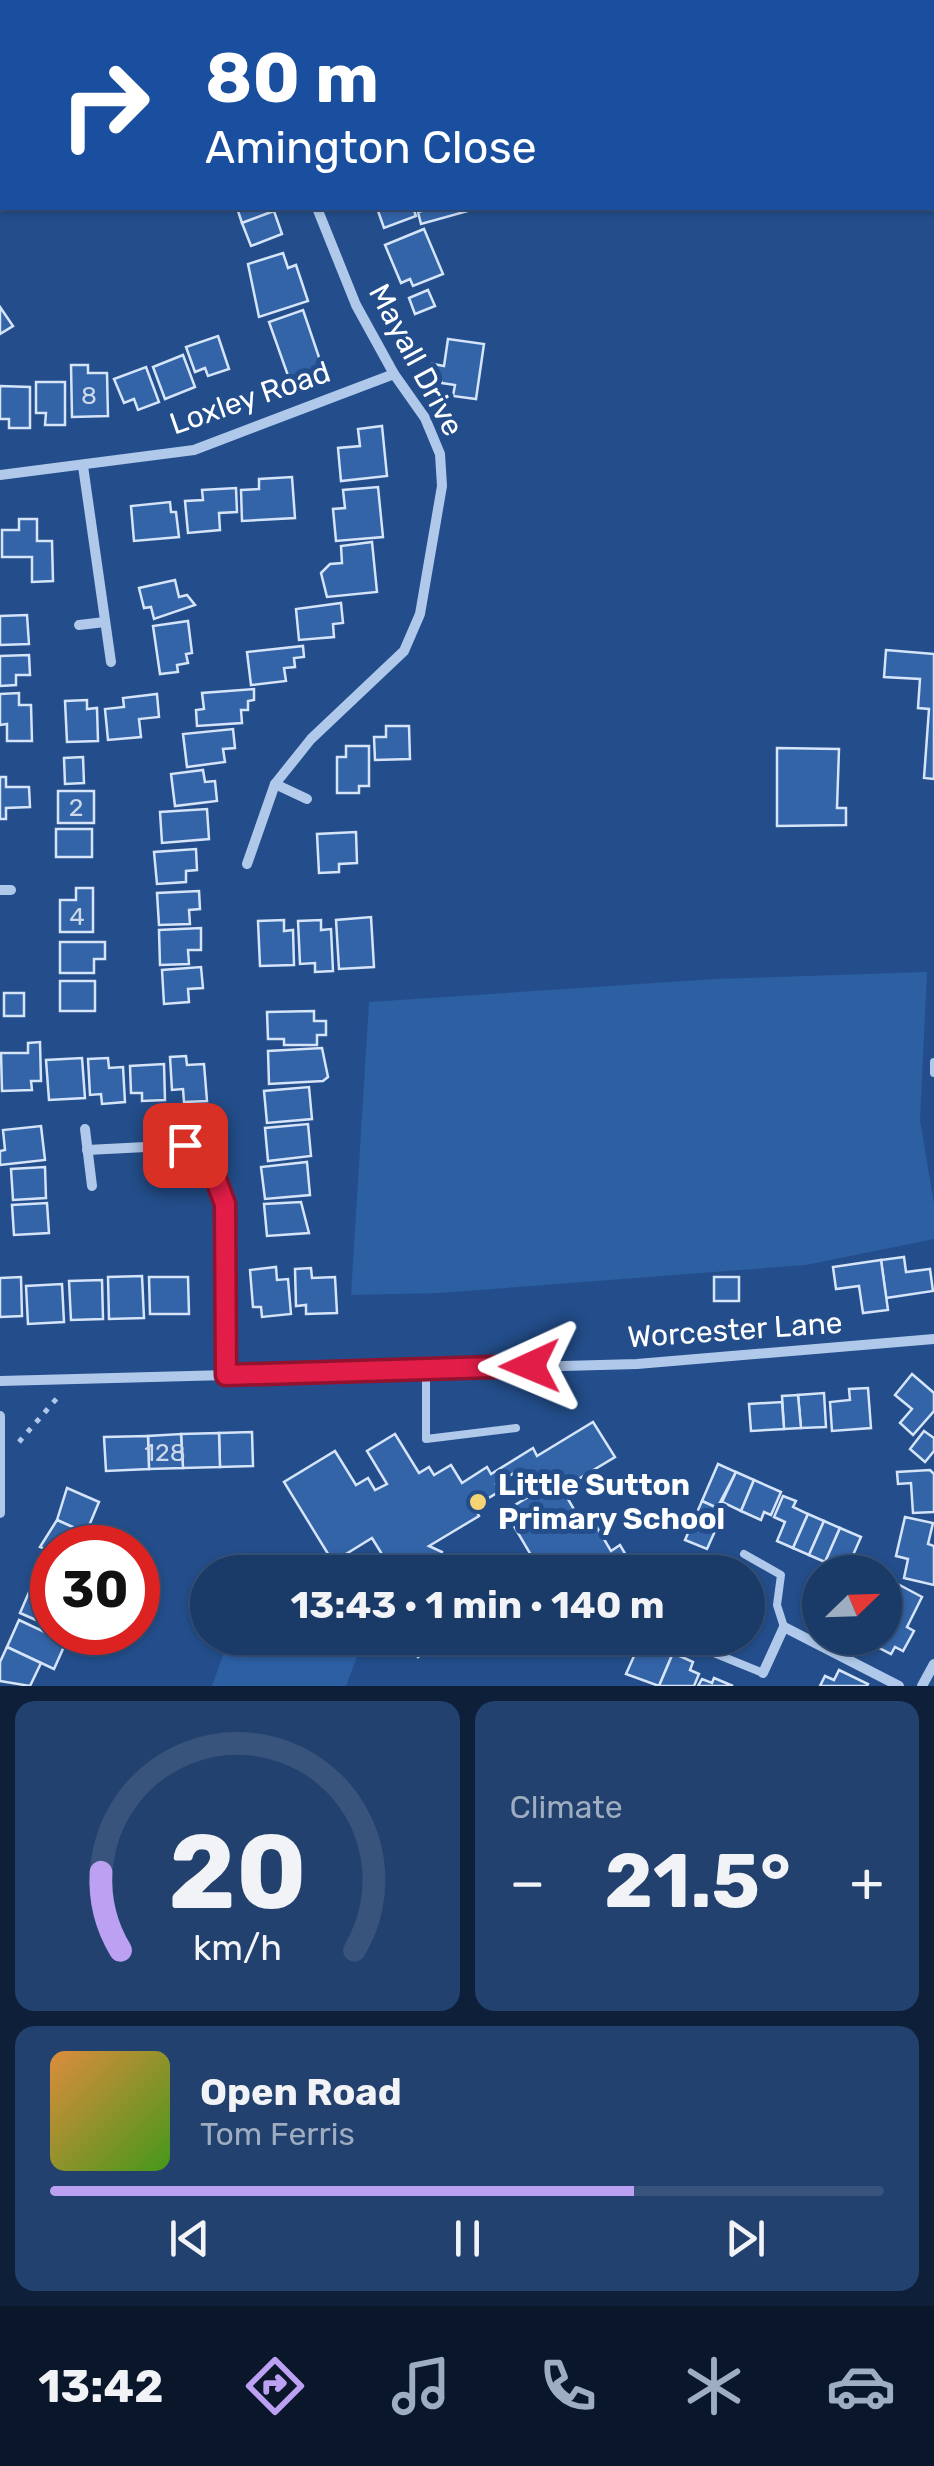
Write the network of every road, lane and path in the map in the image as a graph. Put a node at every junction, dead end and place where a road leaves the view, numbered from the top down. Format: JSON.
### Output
{"nodes":[{"id":1,"x":318,"y":210,"type":"edge"},
{"id":2,"x":394,"y":374,"type":"junction"},
{"id":3,"x":83,"y":466,"type":"junction"},
{"id":4,"x":0,"y":475,"type":"edge"},
{"id":5,"x":105,"y":622,"type":"junction"},
{"id":6,"x":79,"y":625,"type":"dead end"},
{"id":7,"x":111,"y":662,"type":"dead end"},
{"id":8,"x":275,"y":784,"type":"junction"},
{"id":9,"x":307,"y":798,"type":"dead end"},
{"id":10,"x":247,"y":864,"type":"dead end"},
{"id":11,"x":934,"y":1062,"type":"edge"},
{"id":12,"x":934,"y":1073,"type":"edge"},
{"id":13,"x":85,"y":1129,"type":"dead end"},
{"id":14,"x":87,"y":1150,"type":"junction"},
{"id":15,"x":92,"y":1186,"type":"dead end"},
{"id":16,"x":934,"y":1338,"type":"edge"},
{"id":17,"x":426,"y":1369,"type":"junction"},
{"id":18,"x":226,"y":1375,"type":"junction"},
{"id":19,"x":72,"y":1379,"type":"junction"},
{"id":20,"x":0,"y":1382,"type":"edge"},
{"id":21,"x":0,"y":1416,"type":"edge"},
{"id":22,"x":516,"y":1428,"type":"dead end"},
{"id":23,"x":3,"y":1461,"type":"junction"},
{"id":24,"x":0,"y":1514,"type":"edge"},
{"id":25,"x":744,"y":1554,"type":"dead end"},
{"id":26,"x":784,"y":1627,"type":"junction"},
{"id":27,"x":718,"y":1655,"type":"edge"},
{"id":28,"x":934,"y":1664,"type":"edge"},
{"id":29,"x":763,"y":1674,"type":"joint"},
{"id":30,"x":899,"y":1686,"type":"edge"},
{"id":31,"x":922,"y":1686,"type":"edge"}],
"edges":[{"from":1,"to":2,"type":"street","name":"Mayall Drive"},
{"from":2,"to":3,"type":"street","name":"Loxley Road"},
{"from":2,"to":8,"type":"street","name":"Mayall Drive"},
{"from":3,"to":4,"type":"street","name":"Loxley Road"},
{"from":3,"to":5,"type":"street"},
{"from":5,"to":6,"type":"street"},
{"from":5,"to":7,"type":"street"},
{"from":8,"to":9,"type":"street"},
{"from":8,"to":10,"type":"street","name":"Mayall Drive"},
{"from":11,"to":12,"type":"lane"},
{"from":13,"to":14,"type":"street"},
{"from":14,"to":15,"type":"street"},
{"from":14,"to":18,"type":"street"},
{"from":16,"to":17,"type":"street","name":"Worcester Lane"},
{"from":17,"to":18,"type":"street","name":"Worcester Lane"},
{"from":17,"to":22,"type":"lane"},
{"from":18,"to":19,"type":"street","name":"Worcester Lane"},
{"from":19,"to":20,"type":"street","name":"Worcester Lane"},
{"from":19,"to":23,"type":"path"},
{"from":21,"to":23,"type":"street"},
{"from":23,"to":24,"type":"street"},
{"from":25,"to":26,"type":"lane"},
{"from":26,"to":29,"type":"street"},
{"from":26,"to":30,"type":"street"},
{"from":27,"to":29,"type":"lane"},
{"from":28,"to":31,"type":"street"}]}
